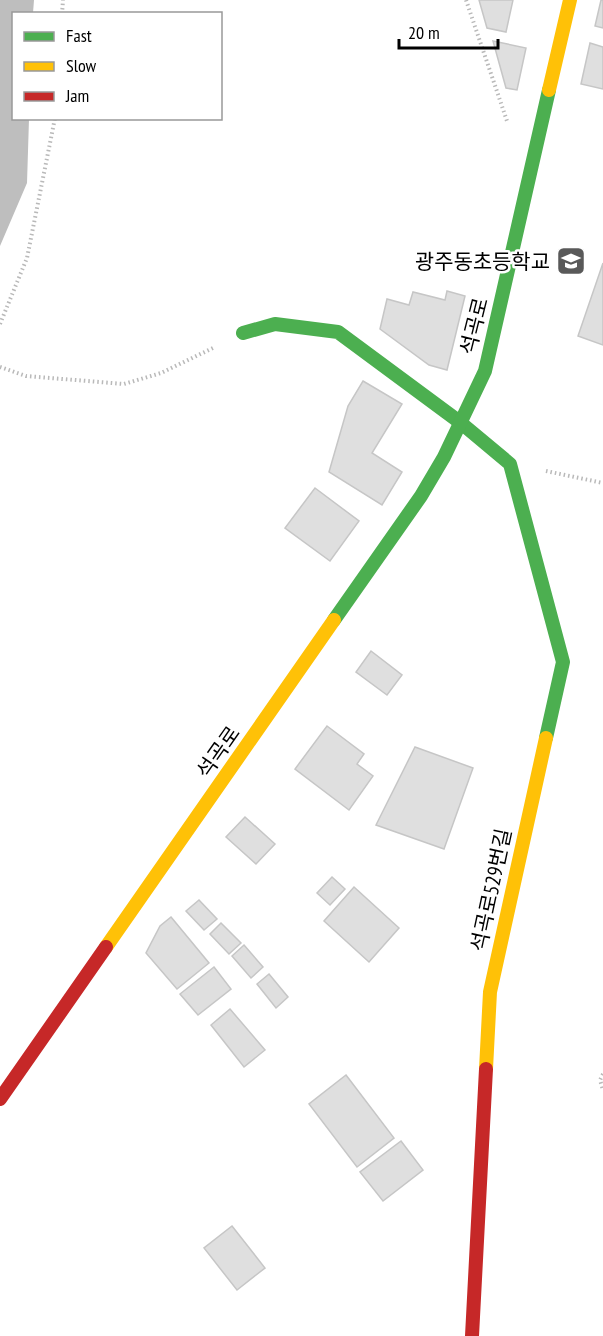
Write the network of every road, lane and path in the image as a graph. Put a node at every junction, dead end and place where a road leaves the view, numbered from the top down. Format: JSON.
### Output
{"nodes":[{"id":1,"x":466,"y":0,"type":"edge"},
{"id":2,"x":570,"y":0,"type":"edge"},
{"id":3,"x":55,"y":120,"type":"edge"},
{"id":4,"x":540,"y":130,"type":"junction"},
{"id":5,"x":0,"y":324,"type":"edge"},
{"id":6,"x":243,"y":333,"type":"joint"},
{"id":7,"x":0,"y":367,"type":"edge"},
{"id":8,"x":461,"y":423,"type":"junction"},
{"id":9,"x":510,"y":464,"type":"junction"},
{"id":10,"x":603,"y":483,"type":"edge"},
{"id":11,"x":603,"y":1074,"type":"edge"},
{"id":12,"x":603,"y":1090,"type":"edge"},
{"id":13,"x":0,"y":1099,"type":"edge"},
{"id":14,"x":472,"y":1336,"type":"edge"}],
"edges":[{"from":1,"to":4,"type":"path"},
{"from":2,"to":4,"type":"street","name":"석곡로"},
{"from":3,"to":5,"type":"path"},
{"from":4,"to":8,"type":"street","name":"석곡로"},
{"from":6,"to":7,"type":"path"},
{"from":6,"to":8,"type":"street"},
{"from":8,"to":9,"type":"street"},
{"from":8,"to":13,"type":"street","name":"석곡로"},
{"from":9,"to":10,"type":"path"},
{"from":9,"to":14,"type":"street","name":"석곡로529번길"},
{"from":11,"to":12,"type":"path"}]}
